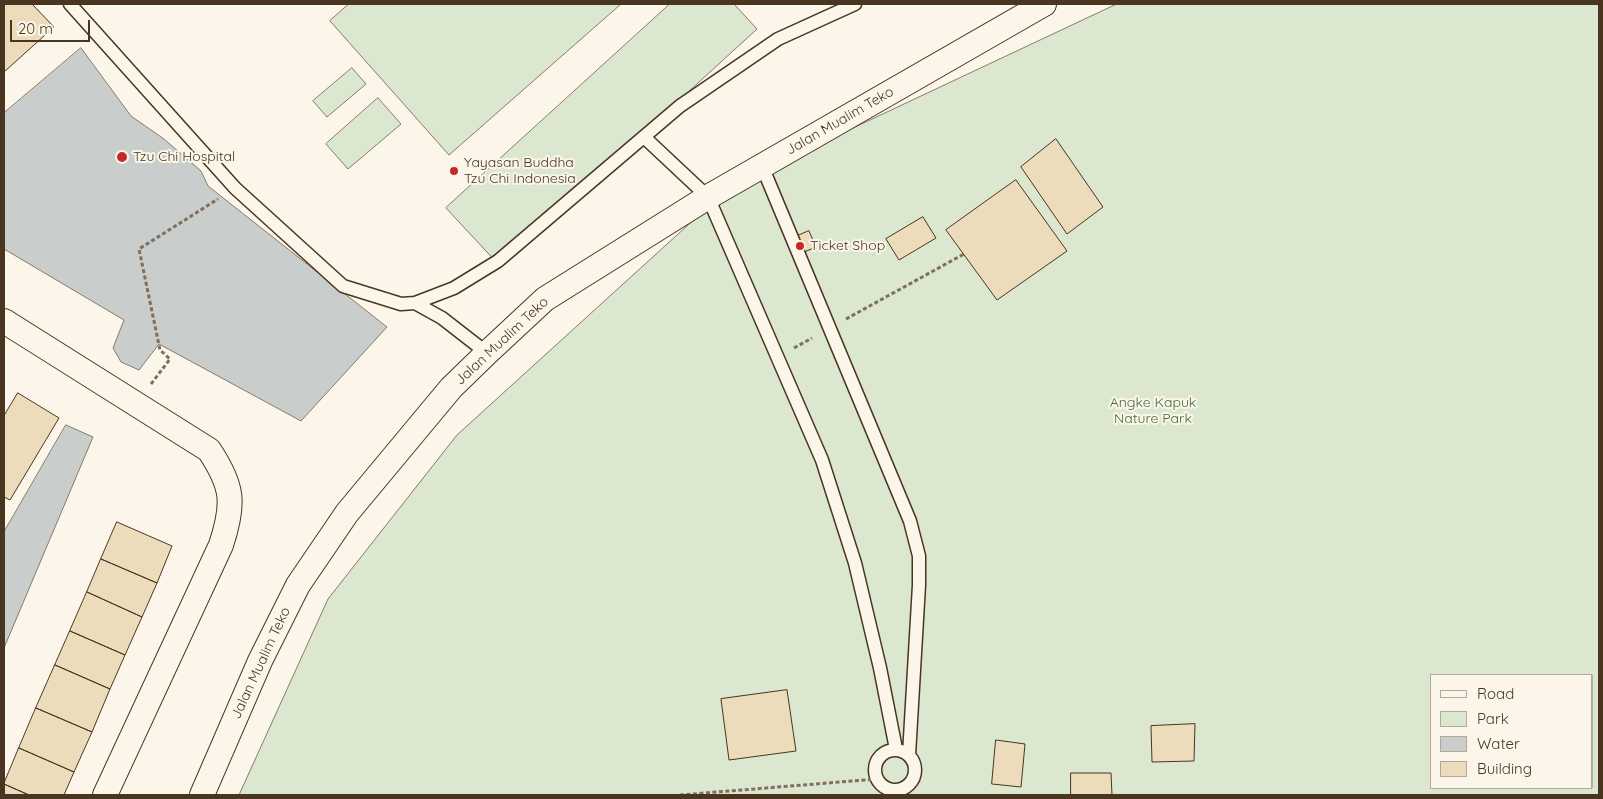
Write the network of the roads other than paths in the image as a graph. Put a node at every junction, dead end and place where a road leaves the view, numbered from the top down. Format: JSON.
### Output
{"nodes":[{"id":1,"x":70,"y":4,"type":"edge"},
{"id":2,"x":855,"y":4,"type":"edge"},
{"id":3,"x":1044,"y":4,"type":"edge"},
{"id":4,"x":644,"y":137,"type":"junction"},
{"id":5,"x":762,"y":166,"type":"junction"},
{"id":6,"x":708,"y":197,"type":"junction"},
{"id":7,"x":415,"y":303,"type":"junction"},
{"id":8,"x":4,"y":321,"type":"edge"},
{"id":9,"x":487,"y":353,"type":"junction"},
{"id":10,"x":896,"y":749,"type":"junction"},
{"id":11,"x":909,"y":755,"type":"junction"},
{"id":12,"x":903,"y":792,"type":"edge"},
{"id":13,"x":105,"y":795,"type":"edge"},
{"id":14,"x":202,"y":795,"type":"edge"}],
"edges":[{"from":1,"to":7,"type":"lane"},
{"from":2,"to":4,"type":"lane"},
{"from":3,"to":5,"type":"street","name":"Jalan Mualim Teko"},
{"from":4,"to":6,"type":"lane"},
{"from":4,"to":7,"type":"lane"},
{"from":5,"to":6,"type":"street","name":"Jalan Mualim Teko"},
{"from":5,"to":11,"type":"lane"},
{"from":6,"to":9,"type":"street","name":"Jalan Mualim Teko"},
{"from":6,"to":10,"type":"lane"},
{"from":7,"to":9,"type":"lane"},
{"from":8,"to":13,"type":"street"},
{"from":9,"to":14,"type":"street","name":"Jalan Mualim Teko"},
{"from":10,"to":11,"type":"lane"},
{"from":10,"to":12,"type":"lane"},
{"from":11,"to":12,"type":"lane"}]}
